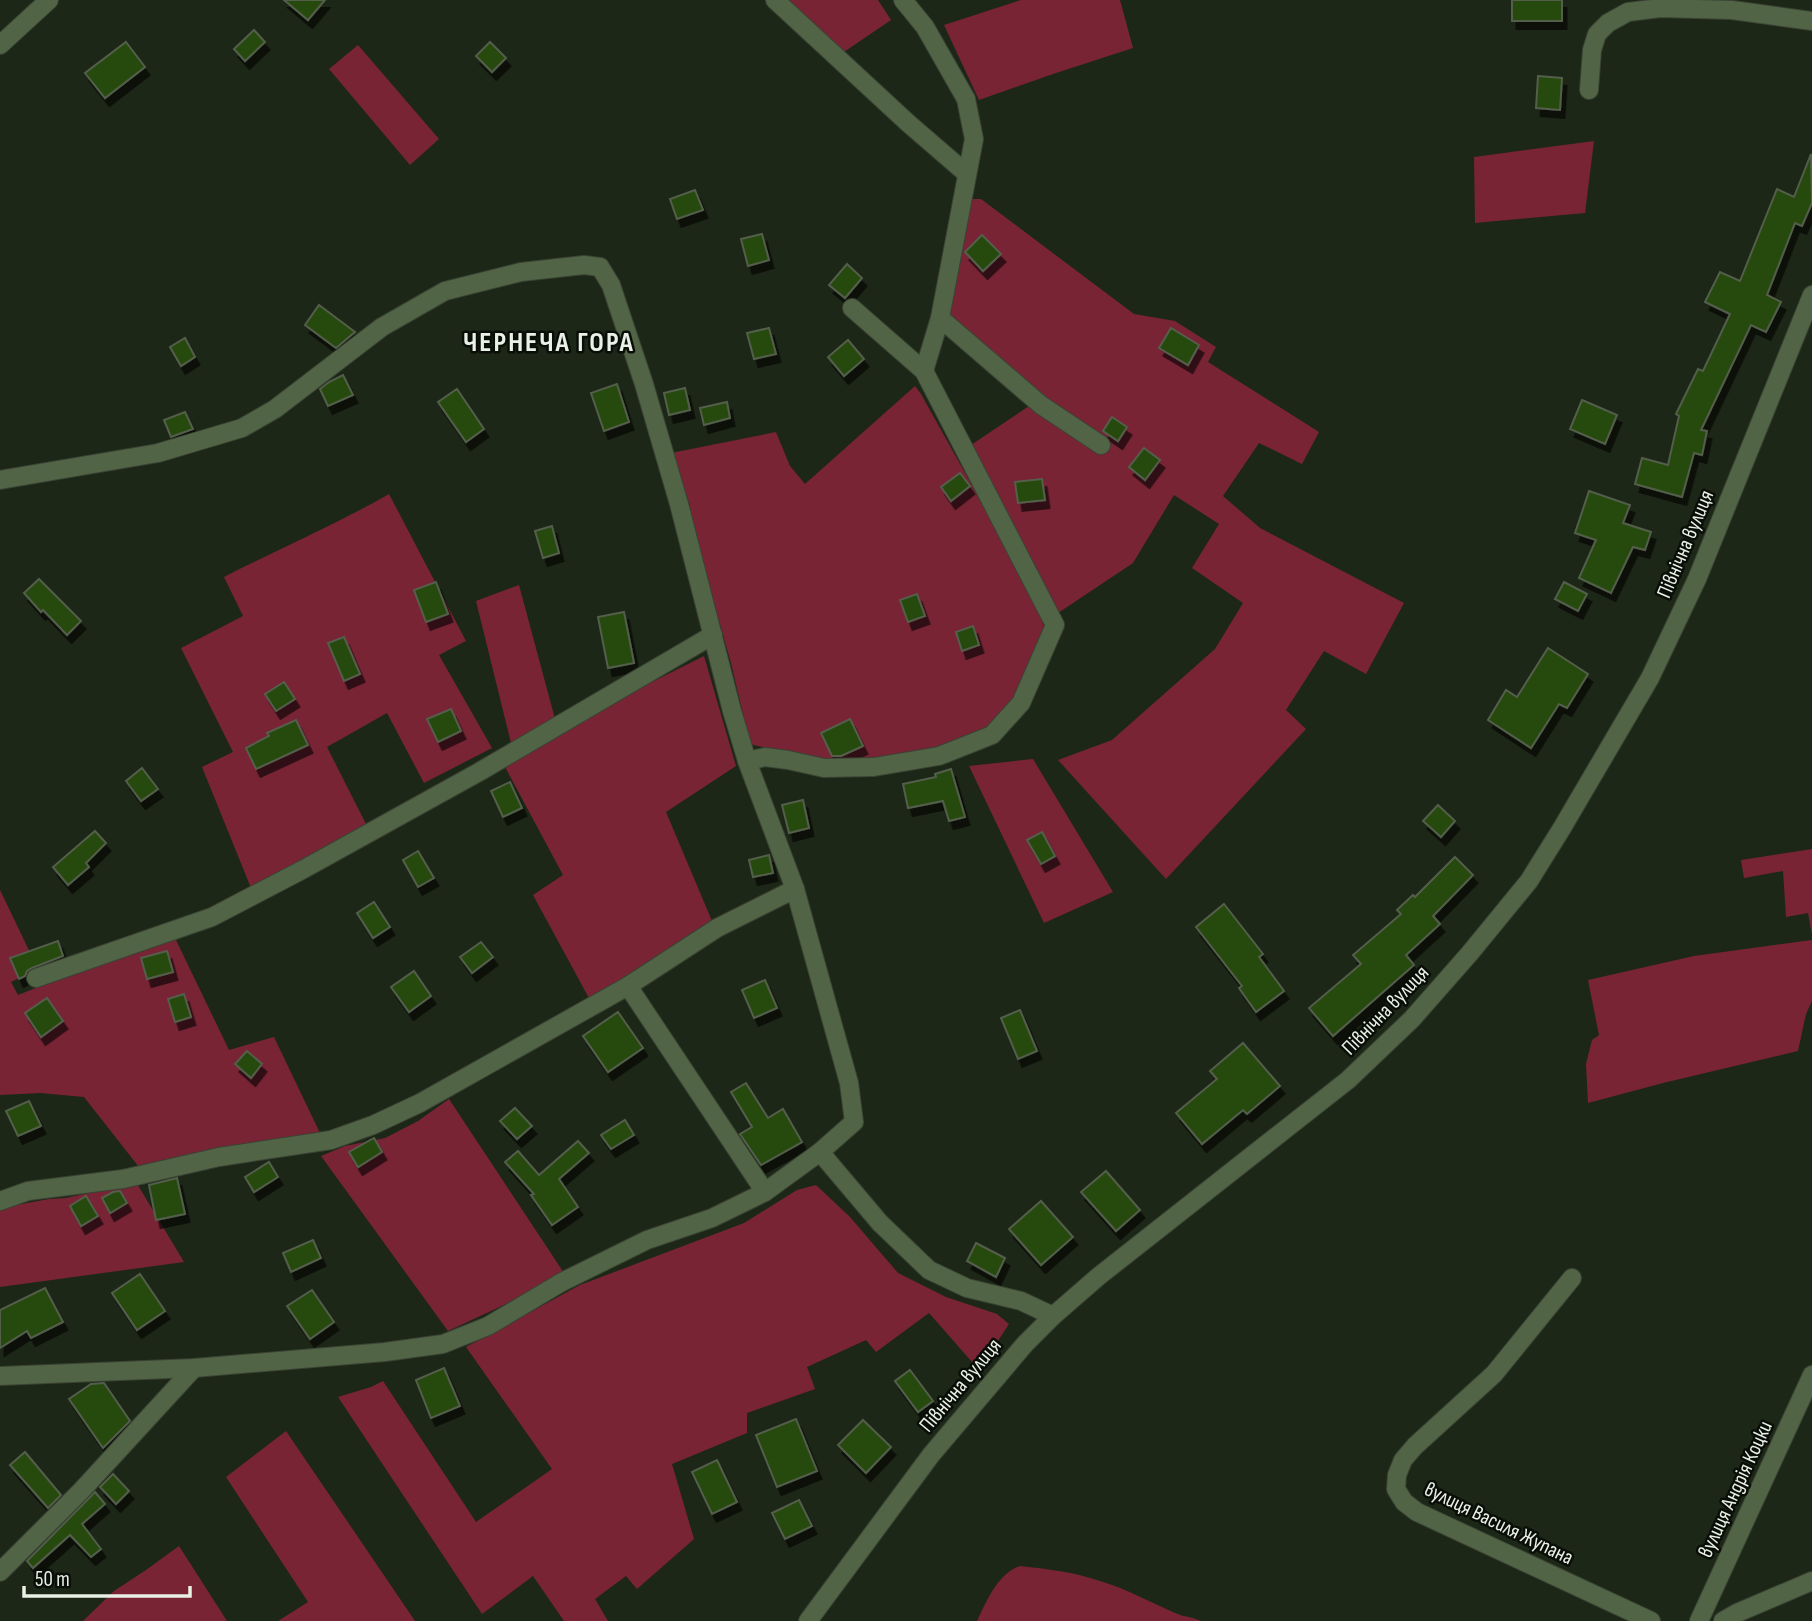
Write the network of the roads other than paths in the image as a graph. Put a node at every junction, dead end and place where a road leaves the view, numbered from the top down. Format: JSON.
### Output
{"nodes":[{"id":1,"x":48,"y":0,"type":"edge"},
{"id":2,"x":775,"y":0,"type":"edge"},
{"id":3,"x":903,"y":0,"type":"edge"},
{"id":4,"x":1812,"y":20,"type":"edge"},
{"id":5,"x":0,"y":45,"type":"edge"},
{"id":6,"x":1589,"y":90,"type":"dead end"},
{"id":7,"x":967,"y":174,"type":"junction"},
{"id":8,"x":1812,"y":295,"type":"edge"},
{"id":9,"x":852,"y":308,"type":"dead end"},
{"id":10,"x":940,"y":318,"type":"junction"},
{"id":11,"x":924,"y":371,"type":"junction"},
{"id":12,"x":1101,"y":445,"type":"dead end"},
{"id":13,"x":0,"y":480,"type":"edge"},
{"id":14,"x":713,"y":635,"type":"junction"},
{"id":15,"x":747,"y":761,"type":"junction"},
{"id":16,"x":794,"y":889,"type":"junction"},
{"id":17,"x":36,"y":978,"type":"dead end"},
{"id":18,"x":628,"y":986,"type":"junction"},
{"id":19,"x":820,"y":1152,"type":"junction"},
{"id":20,"x":765,"y":1192,"type":"junction"},
{"id":21,"x":0,"y":1201,"type":"edge"},
{"id":22,"x":1572,"y":1278,"type":"dead end"},
{"id":23,"x":1053,"y":1316,"type":"junction"},
{"id":24,"x":194,"y":1368,"type":"junction"},
{"id":25,"x":1812,"y":1375,"type":"edge"},
{"id":26,"x":0,"y":1376,"type":"edge"},
{"id":27,"x":0,"y":1572,"type":"edge"},
{"id":28,"x":1812,"y":1581,"type":"edge"},
{"id":29,"x":808,"y":1621,"type":"edge"},
{"id":30,"x":1651,"y":1621,"type":"edge"},
{"id":31,"x":1699,"y":1621,"type":"edge"},
{"id":32,"x":1723,"y":1621,"type":"edge"}],
"edges":[{"from":1,"to":5,"type":"street"},
{"from":2,"to":7,"type":"street"},
{"from":3,"to":7,"type":"street"},
{"from":4,"to":6,"type":"street"},
{"from":7,"to":10,"type":"street"},
{"from":8,"to":23,"type":"street","name":"Північна вулиця"},
{"from":9,"to":11,"type":"street"},
{"from":10,"to":11,"type":"street"},
{"from":10,"to":12,"type":"street"},
{"from":11,"to":15,"type":"street"},
{"from":13,"to":14,"type":"street"},
{"from":14,"to":15,"type":"street"},
{"from":14,"to":17,"type":"street"},
{"from":15,"to":16,"type":"street"},
{"from":16,"to":18,"type":"street"},
{"from":16,"to":19,"type":"street"},
{"from":18,"to":20,"type":"street"},
{"from":18,"to":21,"type":"street"},
{"from":19,"to":20,"type":"street"},
{"from":19,"to":23,"type":"street"},
{"from":20,"to":24,"type":"street"},
{"from":22,"to":30,"type":"street","name":"вулиця Василя Жупана"},
{"from":23,"to":29,"type":"street","name":"Північна вулиця"},
{"from":24,"to":26,"type":"street"},
{"from":24,"to":27,"type":"street"},
{"from":25,"to":31,"type":"street","name":"вулиця Андрія Коцки"},
{"from":28,"to":32,"type":"street"}]}
